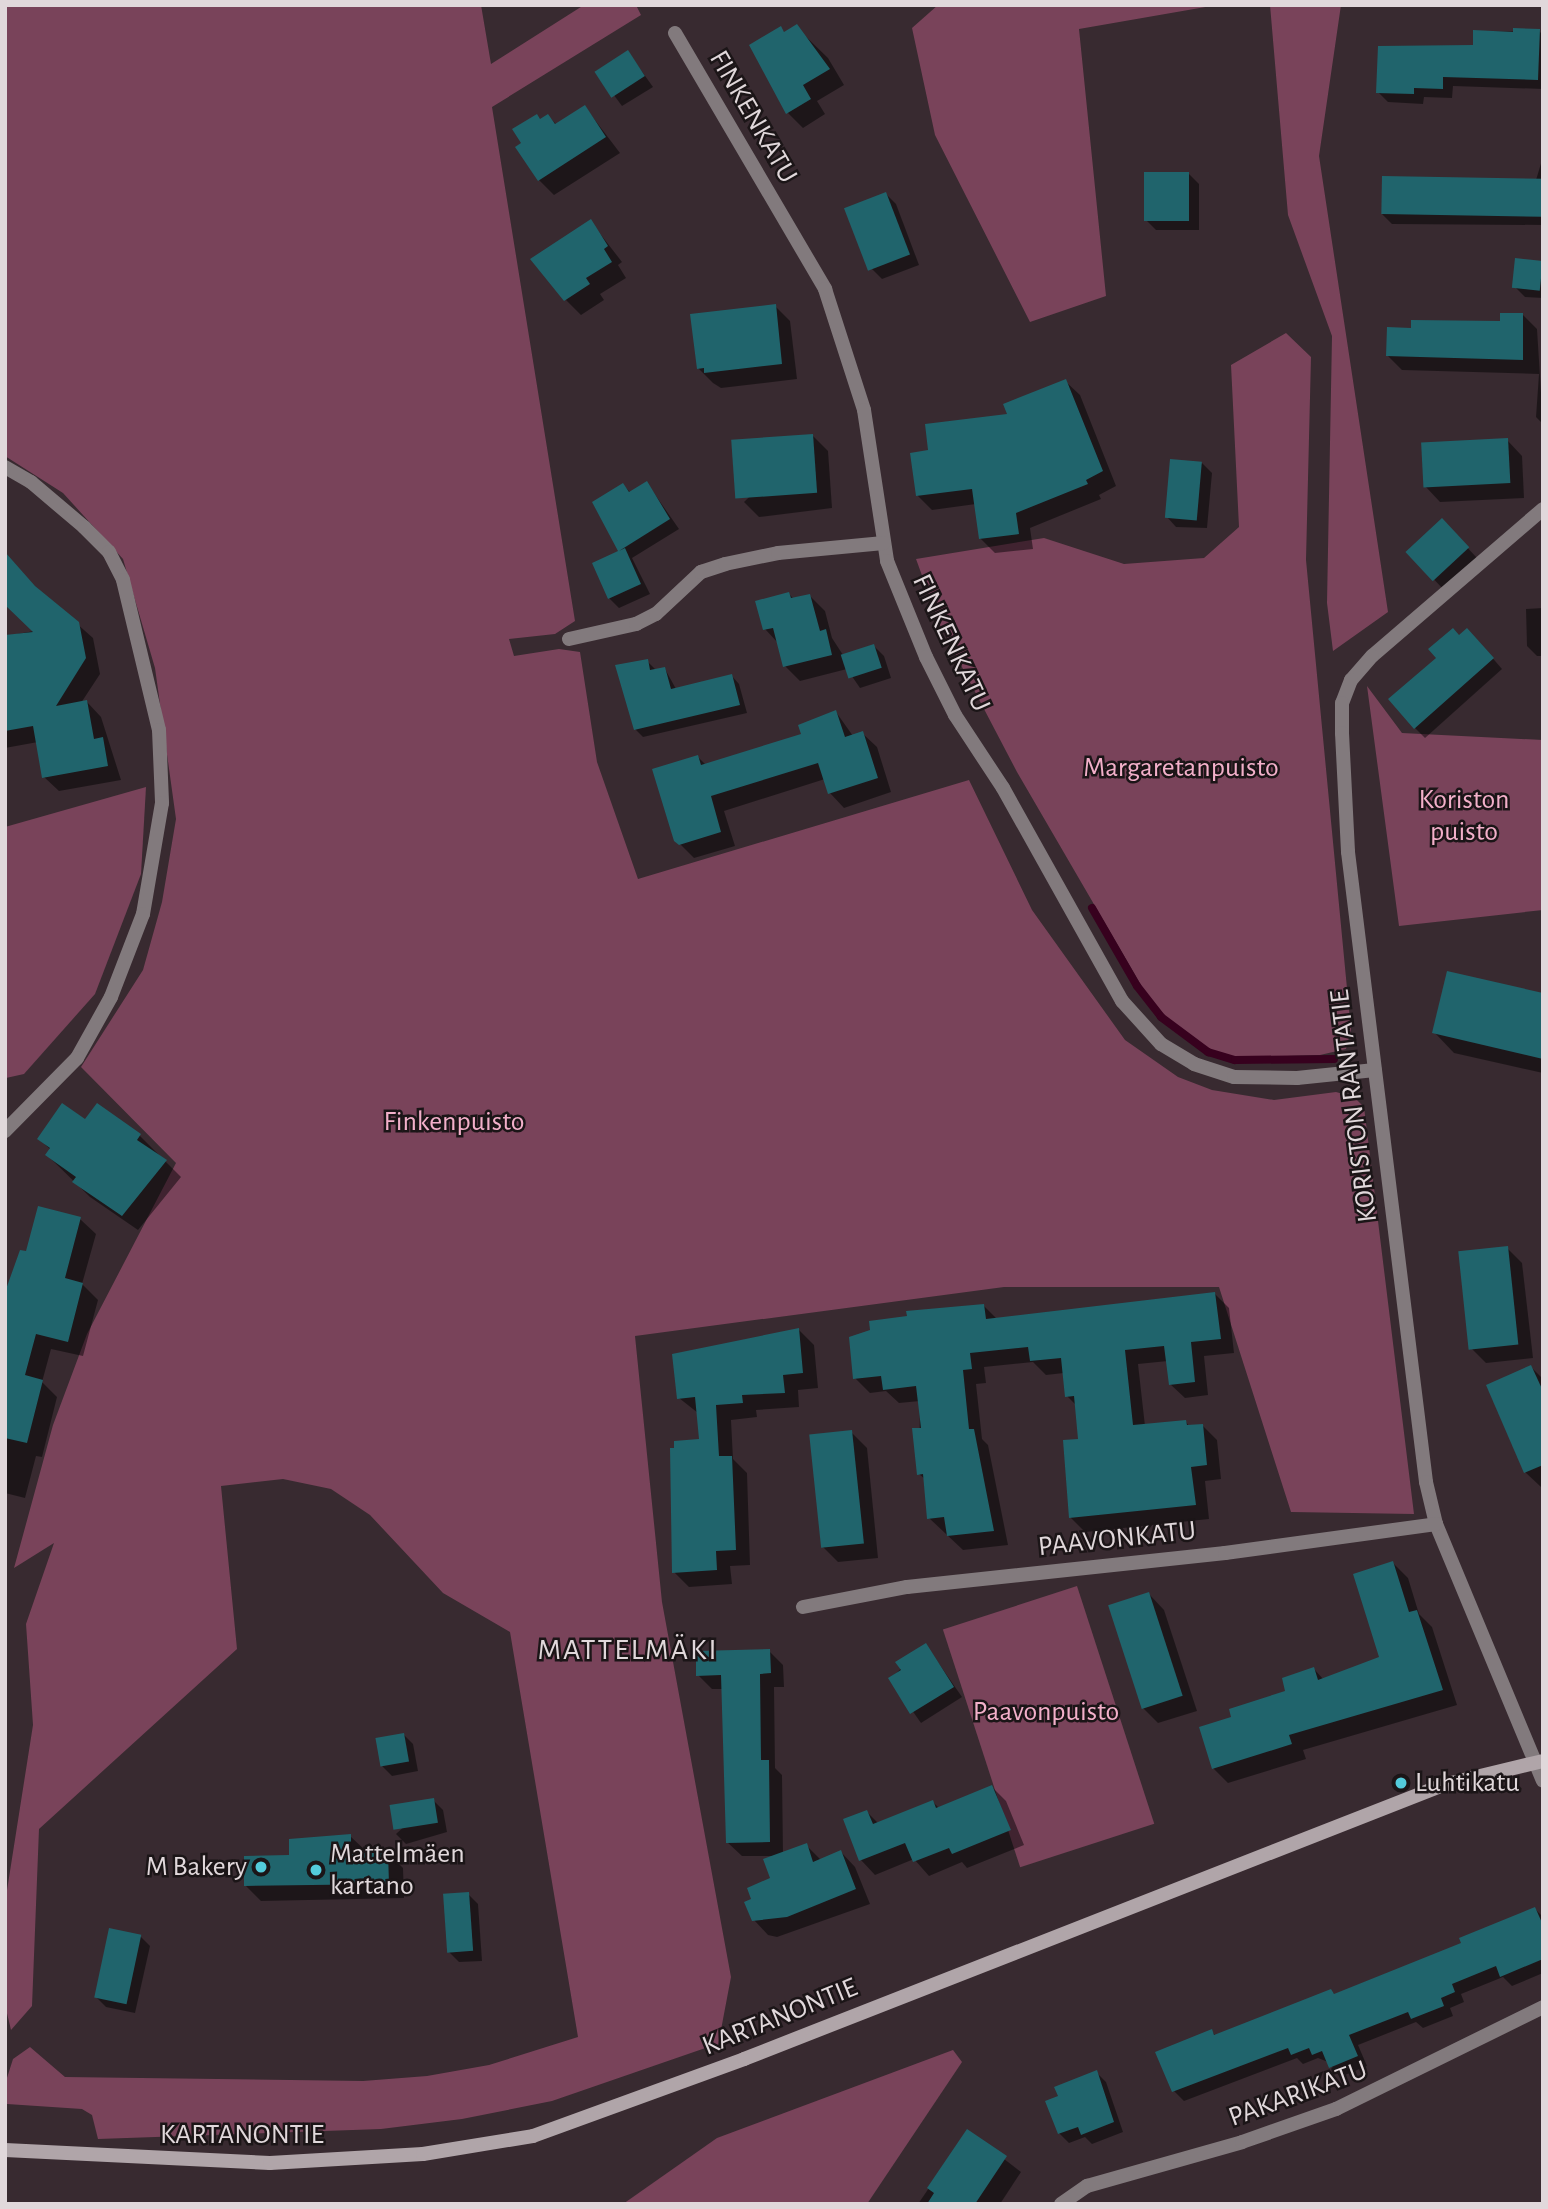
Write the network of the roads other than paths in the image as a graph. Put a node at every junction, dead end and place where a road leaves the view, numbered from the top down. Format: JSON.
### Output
{"nodes":[{"id":1,"x":675,"y":33,"type":"dead end"},
{"id":2,"x":5,"y":467,"type":"edge"},
{"id":3,"x":1543,"y":509,"type":"edge"},
{"id":4,"x":884,"y":543,"type":"junction"},
{"id":5,"x":569,"y":639,"type":"dead end"},
{"id":6,"x":1375,"y":1070,"type":"junction"},
{"id":7,"x":5,"y":1131,"type":"edge"},
{"id":8,"x":1436,"y":1524,"type":"junction"},
{"id":9,"x":803,"y":1607,"type":"dead end"},
{"id":10,"x":1540,"y":1762,"type":"edge"},
{"id":11,"x":1543,"y":1781,"type":"edge"},
{"id":12,"x":1543,"y":2007,"type":"edge"},
{"id":13,"x":5,"y":2150,"type":"edge"},
{"id":14,"x":1061,"y":2204,"type":"edge"}],
"edges":[{"from":1,"to":4,"type":"street","name":"FINKENKATU"},
{"from":2,"to":7,"type":"street"},
{"from":3,"to":6,"type":"street","name":"KORISTON RANTATIE"},
{"from":4,"to":5,"type":"street"},
{"from":4,"to":6,"type":"street","name":"FINKENKATU"},
{"from":6,"to":8,"type":"street","name":"KORISTON RANTATIE"},
{"from":8,"to":9,"type":"street","name":"PAAVONKATU"},
{"from":8,"to":10,"type":"street","name":"KORISTON RANTATIE"},
{"from":10,"to":11,"type":"street"},
{"from":10,"to":13,"type":"street","name":"KARTANONTIE"},
{"from":12,"to":14,"type":"street","name":"PAKARIKATU"}]}
